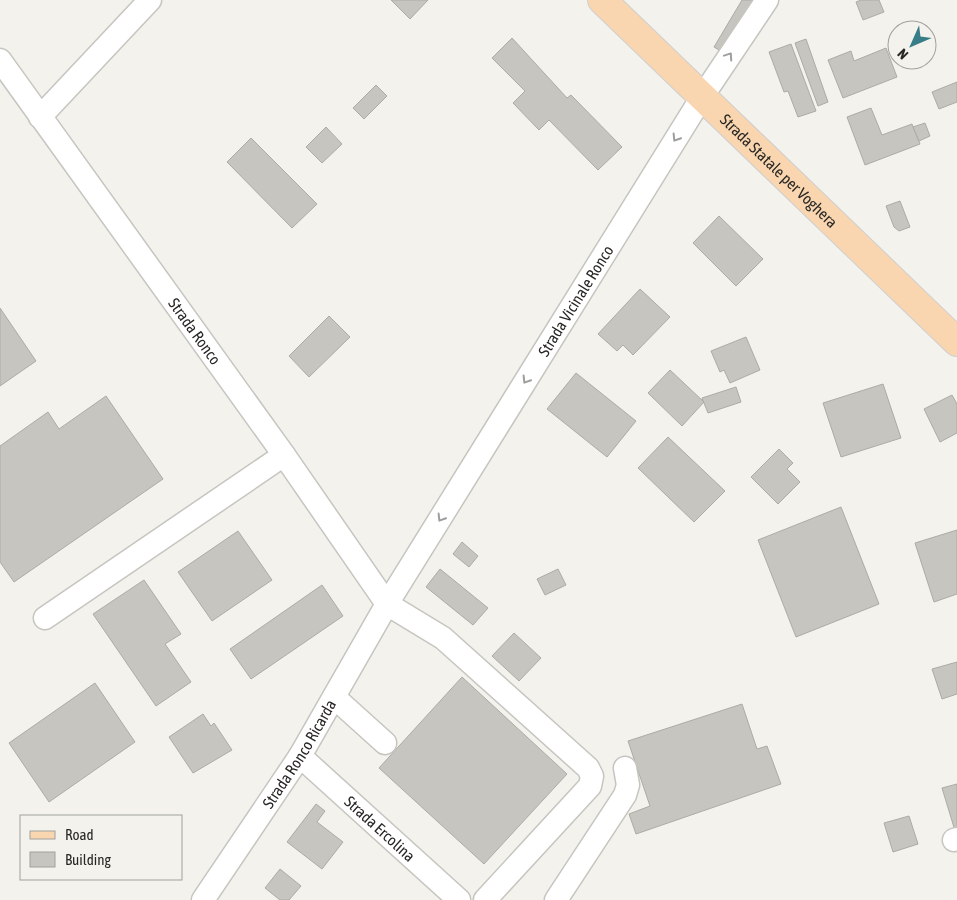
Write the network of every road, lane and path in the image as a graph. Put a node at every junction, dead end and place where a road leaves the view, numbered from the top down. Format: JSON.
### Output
{"nodes":[{"id":1,"x":150,"y":0,"type":"edge"},
{"id":2,"x":602,"y":0,"type":"edge"},
{"id":3,"x":767,"y":0,"type":"edge"},
{"id":4,"x":0,"y":60,"type":"edge"},
{"id":5,"x":702,"y":97,"type":"junction"},
{"id":6,"x":40,"y":117,"type":"junction"},
{"id":7,"x":957,"y":342,"type":"edge"},
{"id":8,"x":284,"y":455,"type":"junction"},
{"id":9,"x":387,"y":604,"type":"junction"},
{"id":10,"x":45,"y":618,"type":"dead end"},
{"id":11,"x":334,"y":697,"type":"junction"},
{"id":12,"x":385,"y":743,"type":"dead end"},
{"id":13,"x":300,"y":756,"type":"junction"},
{"id":14,"x":625,"y":768,"type":"dead end"},
{"id":15,"x":203,"y":900,"type":"edge"},
{"id":16,"x":459,"y":900,"type":"edge"},
{"id":17,"x":485,"y":900,"type":"edge"},
{"id":18,"x":556,"y":900,"type":"edge"}],
"edges":[{"from":1,"to":6,"type":"street"},
{"from":2,"to":5,"type":"main road","name":"Strada Statale per Voghera"},
{"from":5,"to":3,"type":"street","name":"Strada Vicinale Ronco","one_way":true},
{"from":4,"to":6,"type":"street","name":"Strada Ronco"},
{"from":5,"to":7,"type":"main road","name":"Strada Statale per Voghera"},
{"from":5,"to":9,"type":"street","name":"Strada Vicinale Ronco","one_way":true},
{"from":6,"to":8,"type":"street","name":"Strada Ronco"},
{"from":8,"to":9,"type":"street","name":"Strada Ronco"},
{"from":8,"to":10,"type":"street"},
{"from":9,"to":11,"type":"street","name":"Strada Ronco Ricarda"},
{"from":9,"to":17,"type":"street"},
{"from":11,"to":12,"type":"street"},
{"from":11,"to":13,"type":"street","name":"Strada Ronco Ricarda"},
{"from":13,"to":15,"type":"street","name":"Strada Ronco Ricarda"},
{"from":13,"to":16,"type":"street","name":"Strada Ercolina"},
{"from":14,"to":18,"type":"street"}]}
